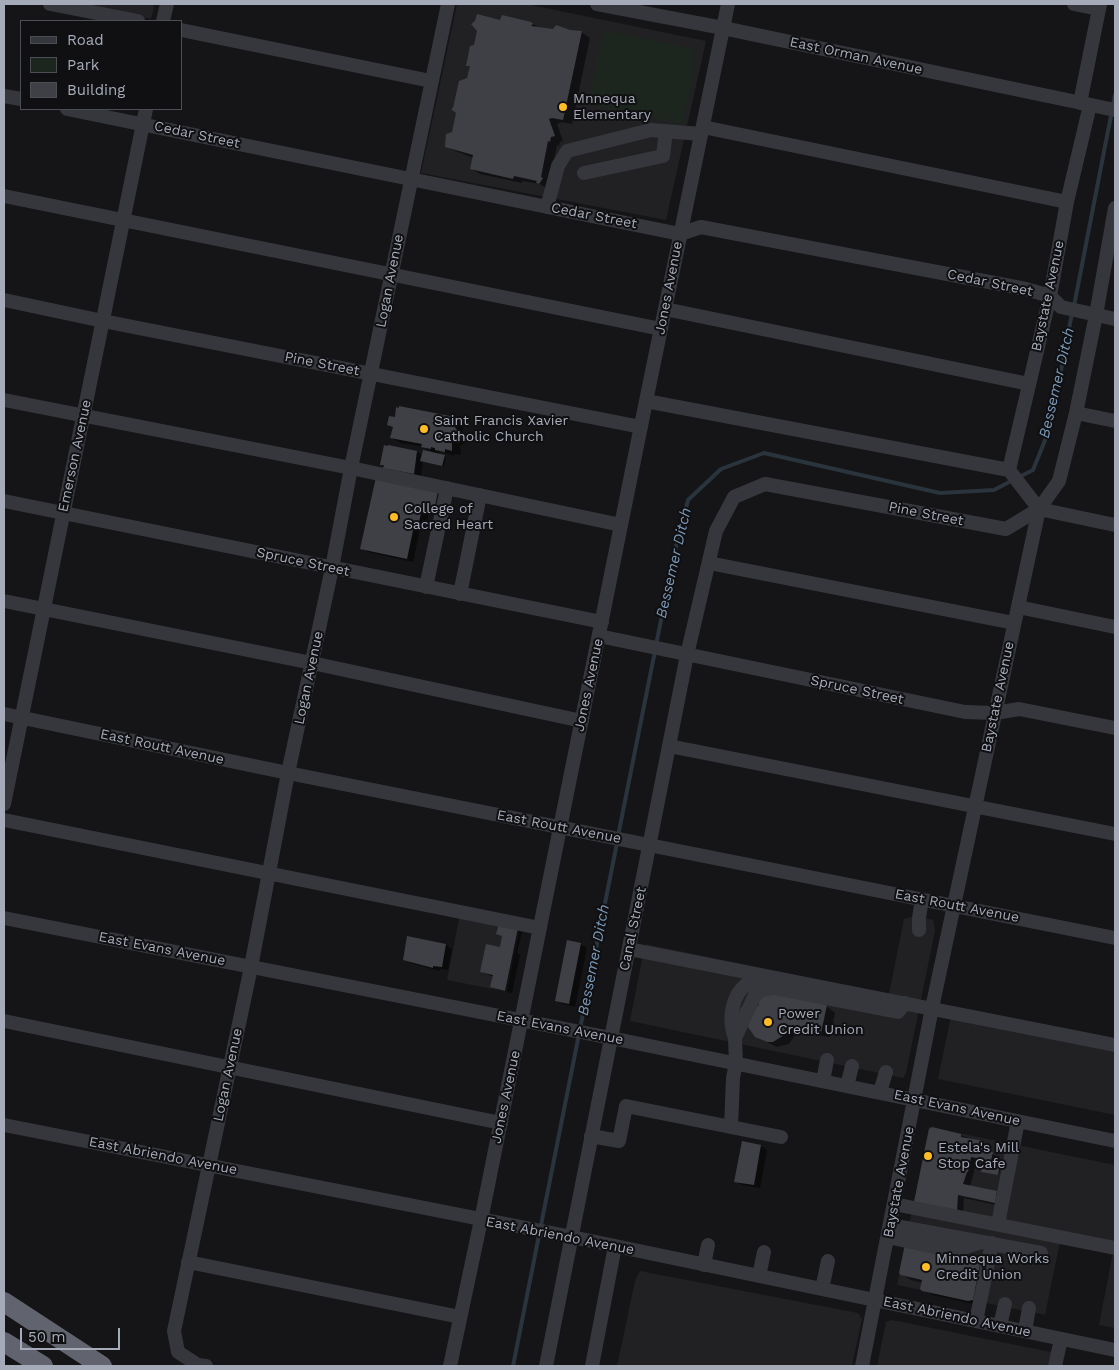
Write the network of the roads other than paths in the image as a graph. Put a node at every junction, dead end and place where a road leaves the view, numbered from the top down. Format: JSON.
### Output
{"nodes":[{"id":1,"x":50,"y":4,"type":"edge"},
{"id":2,"x":167,"y":4,"type":"edge"},
{"id":3,"x":448,"y":4,"type":"edge"},
{"id":4,"x":597,"y":4,"type":"edge"},
{"id":5,"x":728,"y":4,"type":"edge"},
{"id":6,"x":1074,"y":4,"type":"edge"},
{"id":7,"x":1099,"y":6,"type":"edge"},
{"id":8,"x":114,"y":10,"type":"edge"},
{"id":9,"x":136,"y":20,"type":"edge"},
{"id":10,"x":163,"y":20,"type":"edge"},
{"id":11,"x":723,"y":28,"type":"junction"},
{"id":12,"x":182,"y":30,"type":"edge"},
{"id":13,"x":431,"y":81,"type":"junction"},
{"id":14,"x":4,"y":96,"type":"edge"},
{"id":15,"x":20,"y":99,"type":"edge"},
{"id":16,"x":1085,"y":104,"type":"junction"},
{"id":17,"x":1111,"y":109,"type":"edge"},
{"id":18,"x":72,"y":110,"type":"edge"},
{"id":19,"x":146,"y":110,"type":"edge"},
{"id":20,"x":142,"y":124,"type":"junction"},
{"id":21,"x":702,"y":130,"type":"junction"},
{"id":22,"x":666,"y":131,"type":"junction"},
{"id":23,"x":584,"y":173,"type":"dead end"},
{"id":24,"x":410,"y":180,"type":"junction"},
{"id":25,"x":4,"y":196,"type":"edge"},
{"id":26,"x":1068,"y":202,"type":"junction"},
{"id":27,"x":547,"y":207,"type":"junction"},
{"id":28,"x":1115,"y":212,"type":"edge"},
{"id":29,"x":123,"y":221,"type":"junction"},
{"id":30,"x":680,"y":234,"type":"junction"},
{"id":31,"x":391,"y":275,"type":"junction"},
{"id":32,"x":1050,"y":296,"type":"junction"},
{"id":33,"x":4,"y":300,"type":"edge"},
{"id":34,"x":665,"y":309,"type":"junction"},
{"id":35,"x":1092,"y":314,"type":"junction"},
{"id":36,"x":1115,"y":319,"type":"edge"},
{"id":37,"x":102,"y":321,"type":"junction"},
{"id":38,"x":661,"y":329,"type":"junction"},
{"id":39,"x":372,"y":374,"type":"junction"},
{"id":40,"x":1029,"y":384,"type":"junction"},
{"id":41,"x":4,"y":400,"type":"edge"},
{"id":42,"x":646,"y":401,"type":"junction"},
{"id":43,"x":1076,"y":413,"type":"junction"},
{"id":44,"x":83,"y":416,"type":"junction"},
{"id":45,"x":1115,"y":421,"type":"edge"},
{"id":46,"x":640,"y":428,"type":"junction"},
{"id":47,"x":351,"y":468,"type":"junction"},
{"id":48,"x":1009,"y":470,"type":"junction"},
{"id":49,"x":447,"y":488,"type":"junction"},
{"id":50,"x":480,"y":495,"type":"junction"},
{"id":51,"x":734,"y":497,"type":"joint"},
{"id":52,"x":4,"y":501,"type":"edge"},
{"id":53,"x":1039,"y":509,"type":"junction"},
{"id":54,"x":63,"y":513,"type":"junction"},
{"id":55,"x":1115,"y":524,"type":"edge"},
{"id":56,"x":621,"y":525,"type":"junction"},
{"id":57,"x":709,"y":564,"type":"junction"},
{"id":58,"x":332,"y":568,"type":"junction"},
{"id":59,"x":426,"y":587,"type":"junction"},
{"id":60,"x":460,"y":594,"type":"junction"},
{"id":61,"x":4,"y":601,"type":"edge"},
{"id":62,"x":1018,"y":607,"type":"junction"},
{"id":63,"x":44,"y":608,"type":"junction"},
{"id":64,"x":1014,"y":623,"type":"junction"},
{"id":65,"x":1115,"y":627,"type":"edge"},
{"id":66,"x":601,"y":629,"type":"junction"},
{"id":67,"x":688,"y":655,"type":"junction"},
{"id":68,"x":312,"y":664,"type":"junction"},
{"id":69,"x":995,"y":713,"type":"junction"},
{"id":70,"x":4,"y":714,"type":"edge"},
{"id":71,"x":21,"y":717,"type":"junction"},
{"id":72,"x":582,"y":721,"type":"junction"},
{"id":73,"x":1115,"y":728,"type":"edge"},
{"id":74,"x":669,"y":746,"type":"junction"},
{"id":75,"x":288,"y":773,"type":"junction"},
{"id":76,"x":4,"y":804,"type":"edge"},
{"id":77,"x":975,"y":807,"type":"junction"},
{"id":78,"x":4,"y":820,"type":"edge"},
{"id":79,"x":560,"y":826,"type":"junction"},
{"id":80,"x":1115,"y":834,"type":"edge"},
{"id":81,"x":650,"y":845,"type":"junction"},
{"id":82,"x":269,"y":873,"type":"junction"},
{"id":83,"x":922,"y":899,"type":"junction"},
{"id":84,"x":954,"y":905,"type":"junction"},
{"id":85,"x":4,"y":918,"type":"edge"},
{"id":86,"x":540,"y":928,"type":"junction"},
{"id":87,"x":919,"y":930,"type":"dead end"},
{"id":88,"x":1115,"y":938,"type":"edge"},
{"id":89,"x":629,"y":949,"type":"junction"},
{"id":90,"x":251,"y":967,"type":"junction"},
{"id":91,"x":776,"y":988,"type":"junction"},
{"id":92,"x":905,"y":1003,"type":"junction"},
{"id":93,"x":932,"y":1008,"type":"junction"},
{"id":94,"x":522,"y":1020,"type":"junction"},
{"id":95,"x":4,"y":1021,"type":"edge"},
{"id":96,"x":611,"y":1038,"type":"junction"},
{"id":97,"x":735,"y":1038,"type":"junction"},
{"id":98,"x":1115,"y":1045,"type":"edge"},
{"id":99,"x":827,"y":1060,"type":"dead end"},
{"id":100,"x":736,"y":1063,"type":"junction"},
{"id":101,"x":852,"y":1066,"type":"dead end"},
{"id":102,"x":230,"y":1067,"type":"junction"},
{"id":103,"x":886,"y":1072,"type":"dead end"},
{"id":104,"x":815,"y":1084,"type":"junction"},
{"id":105,"x":847,"y":1086,"type":"junction"},
{"id":106,"x":880,"y":1092,"type":"junction"},
{"id":107,"x":915,"y":1100,"type":"junction"},
{"id":108,"x":1018,"y":1121,"type":"junction"},
{"id":109,"x":501,"y":1123,"type":"junction"},
{"id":110,"x":4,"y":1125,"type":"edge"},
{"id":111,"x":731,"y":1127,"type":"junction"},
{"id":112,"x":591,"y":1136,"type":"junction"},
{"id":113,"x":781,"y":1137,"type":"dead end"},
{"id":114,"x":1115,"y":1141,"type":"edge"},
{"id":115,"x":209,"y":1165,"type":"junction"},
{"id":116,"x":481,"y":1220,"type":"junction"},
{"id":117,"x":891,"y":1223,"type":"junction"},
{"id":118,"x":998,"y":1224,"type":"junction"},
{"id":119,"x":572,"y":1237,"type":"junction"},
{"id":120,"x":988,"y":1242,"type":"junction"},
{"id":121,"x":708,"y":1245,"type":"dead end"},
{"id":122,"x":615,"y":1246,"type":"junction"},
{"id":123,"x":1115,"y":1248,"type":"edge"},
{"id":124,"x":764,"y":1252,"type":"dead end"},
{"id":125,"x":1041,"y":1253,"type":"dead end"},
{"id":126,"x":188,"y":1262,"type":"junction"},
{"id":127,"x":828,"y":1262,"type":"dead end"},
{"id":128,"x":704,"y":1264,"type":"junction"},
{"id":129,"x":759,"y":1276,"type":"junction"},
{"id":130,"x":822,"y":1289,"type":"junction"},
{"id":131,"x":876,"y":1300,"type":"junction"},
{"id":132,"x":4,"y":1302,"type":"edge"},
{"id":133,"x":1005,"y":1304,"type":"dead end"},
{"id":134,"x":1029,"y":1308,"type":"dead end"},
{"id":135,"x":460,"y":1317,"type":"junction"},
{"id":136,"x":976,"y":1321,"type":"junction"},
{"id":137,"x":1000,"y":1326,"type":"junction"},
{"id":138,"x":1025,"y":1331,"type":"junction"},
{"id":139,"x":1061,"y":1339,"type":"junction"},
{"id":140,"x":4,"y":1342,"type":"edge"},
{"id":141,"x":1115,"y":1350,"type":"edge"},
{"id":142,"x":43,"y":1366,"type":"edge"},
{"id":143,"x":102,"y":1366,"type":"edge"},
{"id":144,"x":206,"y":1366,"type":"edge"},
{"id":145,"x":450,"y":1366,"type":"edge"},
{"id":146,"x":546,"y":1366,"type":"edge"},
{"id":147,"x":592,"y":1366,"type":"edge"},
{"id":148,"x":862,"y":1366,"type":"edge"},
{"id":149,"x":1055,"y":1366,"type":"edge"}],
"edges":[{"from":1,"to":8,"type":"street"},
{"from":2,"to":10,"type":"street"},
{"from":3,"to":13,"type":"street","name":"Logan Avenue"},
{"from":4,"to":11,"type":"street","name":"East Orman Avenue"},
{"from":5,"to":11,"type":"street","name":"Jones Avenue"},
{"from":6,"to":7,"type":"street"},
{"from":7,"to":16,"type":"street","name":"Baystate Avenue"},
{"from":8,"to":9,"type":"street"},
{"from":11,"to":16,"type":"street","name":"East Orman Avenue"},
{"from":11,"to":21,"type":"street","name":"Jones Avenue"},
{"from":12,"to":13,"type":"street"},
{"from":13,"to":24,"type":"street","name":"Logan Avenue"},
{"from":14,"to":15,"type":"street"},
{"from":16,"to":17,"type":"street","name":"East Orman Avenue"},
{"from":16,"to":26,"type":"street","name":"Baystate Avenue"},
{"from":18,"to":20,"type":"street","name":"Cedar Street"},
{"from":19,"to":20,"type":"street","name":"Emerson Avenue"},
{"from":20,"to":24,"type":"street","name":"Cedar Street"},
{"from":20,"to":29,"type":"street","name":"Emerson Avenue"},
{"from":21,"to":22,"type":"street"},
{"from":21,"to":26,"type":"street"},
{"from":21,"to":30,"type":"street","name":"Jones Avenue"},
{"from":22,"to":23,"type":"street"},
{"from":22,"to":27,"type":"street"},
{"from":24,"to":27,"type":"street","name":"Cedar Street"},
{"from":24,"to":31,"type":"street","name":"Logan Avenue"},
{"from":25,"to":29,"type":"street"},
{"from":26,"to":32,"type":"street","name":"Baystate Avenue"},
{"from":27,"to":30,"type":"street","name":"Cedar Street"},
{"from":28,"to":35,"type":"street"},
{"from":29,"to":31,"type":"street"},
{"from":29,"to":37,"type":"street","name":"Emerson Avenue"},
{"from":30,"to":32,"type":"street","name":"Cedar Street"},
{"from":30,"to":34,"type":"street","name":"Jones Avenue"},
{"from":31,"to":38,"type":"street"},
{"from":31,"to":39,"type":"street","name":"Logan Avenue"},
{"from":32,"to":35,"type":"street","name":"Cedar Street"},
{"from":32,"to":40,"type":"street","name":"Baystate Avenue"},
{"from":33,"to":37,"type":"street","name":"Pine Street"},
{"from":34,"to":38,"type":"street","name":"Jones Avenue"},
{"from":34,"to":40,"type":"street"},
{"from":35,"to":36,"type":"street","name":"Cedar Street"},
{"from":35,"to":43,"type":"street"},
{"from":37,"to":39,"type":"street","name":"Pine Street"},
{"from":37,"to":44,"type":"street","name":"Emerson Avenue"},
{"from":38,"to":42,"type":"street","name":"Jones Avenue"},
{"from":39,"to":46,"type":"street","name":"Pine Street"},
{"from":39,"to":47,"type":"street","name":"Logan Avenue"},
{"from":40,"to":48,"type":"street","name":"Baystate Avenue"},
{"from":41,"to":44,"type":"street"},
{"from":42,"to":46,"type":"street","name":"Jones Avenue"},
{"from":42,"to":48,"type":"street"},
{"from":43,"to":45,"type":"street"},
{"from":43,"to":53,"type":"street"},
{"from":44,"to":47,"type":"street"},
{"from":44,"to":54,"type":"street","name":"Emerson Avenue"},
{"from":46,"to":56,"type":"street","name":"Jones Avenue"},
{"from":47,"to":49,"type":"street"},
{"from":47,"to":58,"type":"street","name":"Logan Avenue"},
{"from":48,"to":53,"type":"street"},
{"from":49,"to":50,"type":"street"},
{"from":49,"to":59,"type":"street"},
{"from":50,"to":56,"type":"street"},
{"from":50,"to":60,"type":"street"},
{"from":51,"to":53,"type":"street","name":"Pine Street"},
{"from":51,"to":57,"type":"street","name":"Canal Street"},
{"from":52,"to":54,"type":"street","name":"Spruce Street"},
{"from":53,"to":55,"type":"street"},
{"from":53,"to":62,"type":"street","name":"Baystate Avenue"},
{"from":54,"to":58,"type":"street","name":"Spruce Street"},
{"from":54,"to":63,"type":"street","name":"Emerson Avenue"},
{"from":56,"to":66,"type":"street","name":"Jones Avenue"},
{"from":57,"to":64,"type":"street"},
{"from":57,"to":67,"type":"street","name":"Canal Street"},
{"from":58,"to":59,"type":"street","name":"Spruce Street"},
{"from":58,"to":68,"type":"street","name":"Logan Avenue"},
{"from":59,"to":60,"type":"street","name":"Spruce Street"},
{"from":60,"to":66,"type":"street","name":"Spruce Street"},
{"from":61,"to":63,"type":"street"},
{"from":62,"to":64,"type":"street","name":"Baystate Avenue"},
{"from":62,"to":65,"type":"street"},
{"from":63,"to":68,"type":"street"},
{"from":63,"to":71,"type":"street","name":"Emerson Avenue"},
{"from":64,"to":69,"type":"street","name":"Baystate Avenue"},
{"from":66,"to":67,"type":"street","name":"Spruce Street"},
{"from":66,"to":72,"type":"street","name":"Jones Avenue"},
{"from":67,"to":69,"type":"street","name":"Spruce Street"},
{"from":67,"to":74,"type":"street","name":"Canal Street"},
{"from":68,"to":72,"type":"street"},
{"from":68,"to":75,"type":"street","name":"Logan Avenue"},
{"from":69,"to":73,"type":"street","name":"Spruce Street"},
{"from":69,"to":77,"type":"street","name":"Baystate Avenue"},
{"from":70,"to":71,"type":"street","name":"East Routt Avenue"},
{"from":71,"to":75,"type":"street","name":"East Routt Avenue"},
{"from":71,"to":76,"type":"street","name":"Emerson Avenue"},
{"from":72,"to":79,"type":"street","name":"Jones Avenue"},
{"from":74,"to":77,"type":"street"},
{"from":74,"to":81,"type":"street","name":"Canal Street"},
{"from":75,"to":79,"type":"street","name":"East Routt Avenue"},
{"from":75,"to":82,"type":"street","name":"Logan Avenue"},
{"from":77,"to":80,"type":"street"},
{"from":77,"to":84,"type":"street","name":"Baystate Avenue"},
{"from":78,"to":82,"type":"street"},
{"from":79,"to":81,"type":"street","name":"East Routt Avenue"},
{"from":79,"to":86,"type":"street","name":"Jones Avenue"},
{"from":81,"to":83,"type":"street","name":"East Routt Avenue"},
{"from":81,"to":89,"type":"street","name":"Canal Street"},
{"from":82,"to":86,"type":"street"},
{"from":82,"to":90,"type":"street","name":"Logan Avenue"},
{"from":83,"to":84,"type":"street","name":"East Routt Avenue"},
{"from":83,"to":87,"type":"street"},
{"from":84,"to":88,"type":"street","name":"East Routt Avenue"},
{"from":84,"to":93,"type":"street","name":"Baystate Avenue"},
{"from":85,"to":90,"type":"street","name":"East Evans Avenue"},
{"from":86,"to":94,"type":"street","name":"Jones Avenue"},
{"from":89,"to":92,"type":"street"},
{"from":89,"to":96,"type":"street","name":"Canal Street"},
{"from":90,"to":94,"type":"street","name":"East Evans Avenue"},
{"from":90,"to":102,"type":"street","name":"Logan Avenue"},
{"from":91,"to":92,"type":"street"},
{"from":91,"to":97,"type":"street"},
{"from":91,"to":97,"type":"street"},
{"from":92,"to":93,"type":"street"},
{"from":93,"to":98,"type":"street"},
{"from":93,"to":107,"type":"street","name":"Baystate Avenue"},
{"from":94,"to":96,"type":"street","name":"East Evans Avenue"},
{"from":94,"to":109,"type":"street","name":"Jones Avenue"},
{"from":95,"to":102,"type":"street"},
{"from":96,"to":100,"type":"street","name":"East Evans Avenue"},
{"from":96,"to":112,"type":"street","name":"Canal Street"},
{"from":97,"to":100,"type":"street"},
{"from":99,"to":104,"type":"street"},
{"from":100,"to":104,"type":"street","name":"East Evans Avenue"},
{"from":100,"to":111,"type":"street"},
{"from":101,"to":105,"type":"street"},
{"from":102,"to":109,"type":"street"},
{"from":102,"to":115,"type":"street","name":"Logan Avenue"},
{"from":103,"to":106,"type":"street"},
{"from":104,"to":105,"type":"street","name":"East Evans Avenue"},
{"from":105,"to":106,"type":"street","name":"East Evans Avenue"},
{"from":106,"to":107,"type":"street","name":"East Evans Avenue"},
{"from":107,"to":108,"type":"street","name":"East Evans Avenue"},
{"from":107,"to":117,"type":"street","name":"Baystate Avenue"},
{"from":108,"to":114,"type":"street","name":"East Evans Avenue"},
{"from":108,"to":118,"type":"street"},
{"from":109,"to":116,"type":"street","name":"Jones Avenue"},
{"from":110,"to":115,"type":"street","name":"East Abriendo Avenue"},
{"from":111,"to":112,"type":"street"},
{"from":111,"to":113,"type":"street"},
{"from":112,"to":119,"type":"street","name":"Canal Street"},
{"from":115,"to":116,"type":"street","name":"East Abriendo Avenue"},
{"from":115,"to":126,"type":"street","name":"Logan Avenue"},
{"from":116,"to":119,"type":"street","name":"East Abriendo Avenue"},
{"from":116,"to":135,"type":"street","name":"Jones Avenue"},
{"from":117,"to":118,"type":"street"},
{"from":117,"to":120,"type":"street"},
{"from":117,"to":120,"type":"street"},
{"from":117,"to":131,"type":"street","name":"Baystate Avenue"},
{"from":118,"to":123,"type":"street"},
{"from":119,"to":122,"type":"street","name":"East Abriendo Avenue"},
{"from":119,"to":146,"type":"street","name":"Canal Street"},
{"from":120,"to":125,"type":"street"},
{"from":120,"to":136,"type":"street"},
{"from":121,"to":128,"type":"street"},
{"from":122,"to":128,"type":"street","name":"East Abriendo Avenue"},
{"from":122,"to":147,"type":"street"},
{"from":124,"to":129,"type":"street"},
{"from":126,"to":135,"type":"street"},
{"from":126,"to":144,"type":"street","name":"Logan Avenue"},
{"from":127,"to":130,"type":"street"},
{"from":128,"to":129,"type":"street","name":"East Abriendo Avenue"},
{"from":129,"to":130,"type":"street","name":"East Abriendo Avenue"},
{"from":130,"to":131,"type":"street","name":"East Abriendo Avenue"},
{"from":131,"to":136,"type":"street","name":"East Abriendo Avenue"},
{"from":131,"to":148,"type":"street","name":"Baystate Avenue"},
{"from":132,"to":143,"type":"highway"},
{"from":133,"to":137,"type":"street"},
{"from":134,"to":138,"type":"street"},
{"from":135,"to":145,"type":"street","name":"Jones Avenue"},
{"from":136,"to":137,"type":"street","name":"East Abriendo Avenue"},
{"from":137,"to":138,"type":"street","name":"East Abriendo Avenue"},
{"from":138,"to":139,"type":"street","name":"East Abriendo Avenue"},
{"from":139,"to":141,"type":"street","name":"East Abriendo Avenue"},
{"from":139,"to":149,"type":"street"},
{"from":140,"to":142,"type":"highway"}]}
